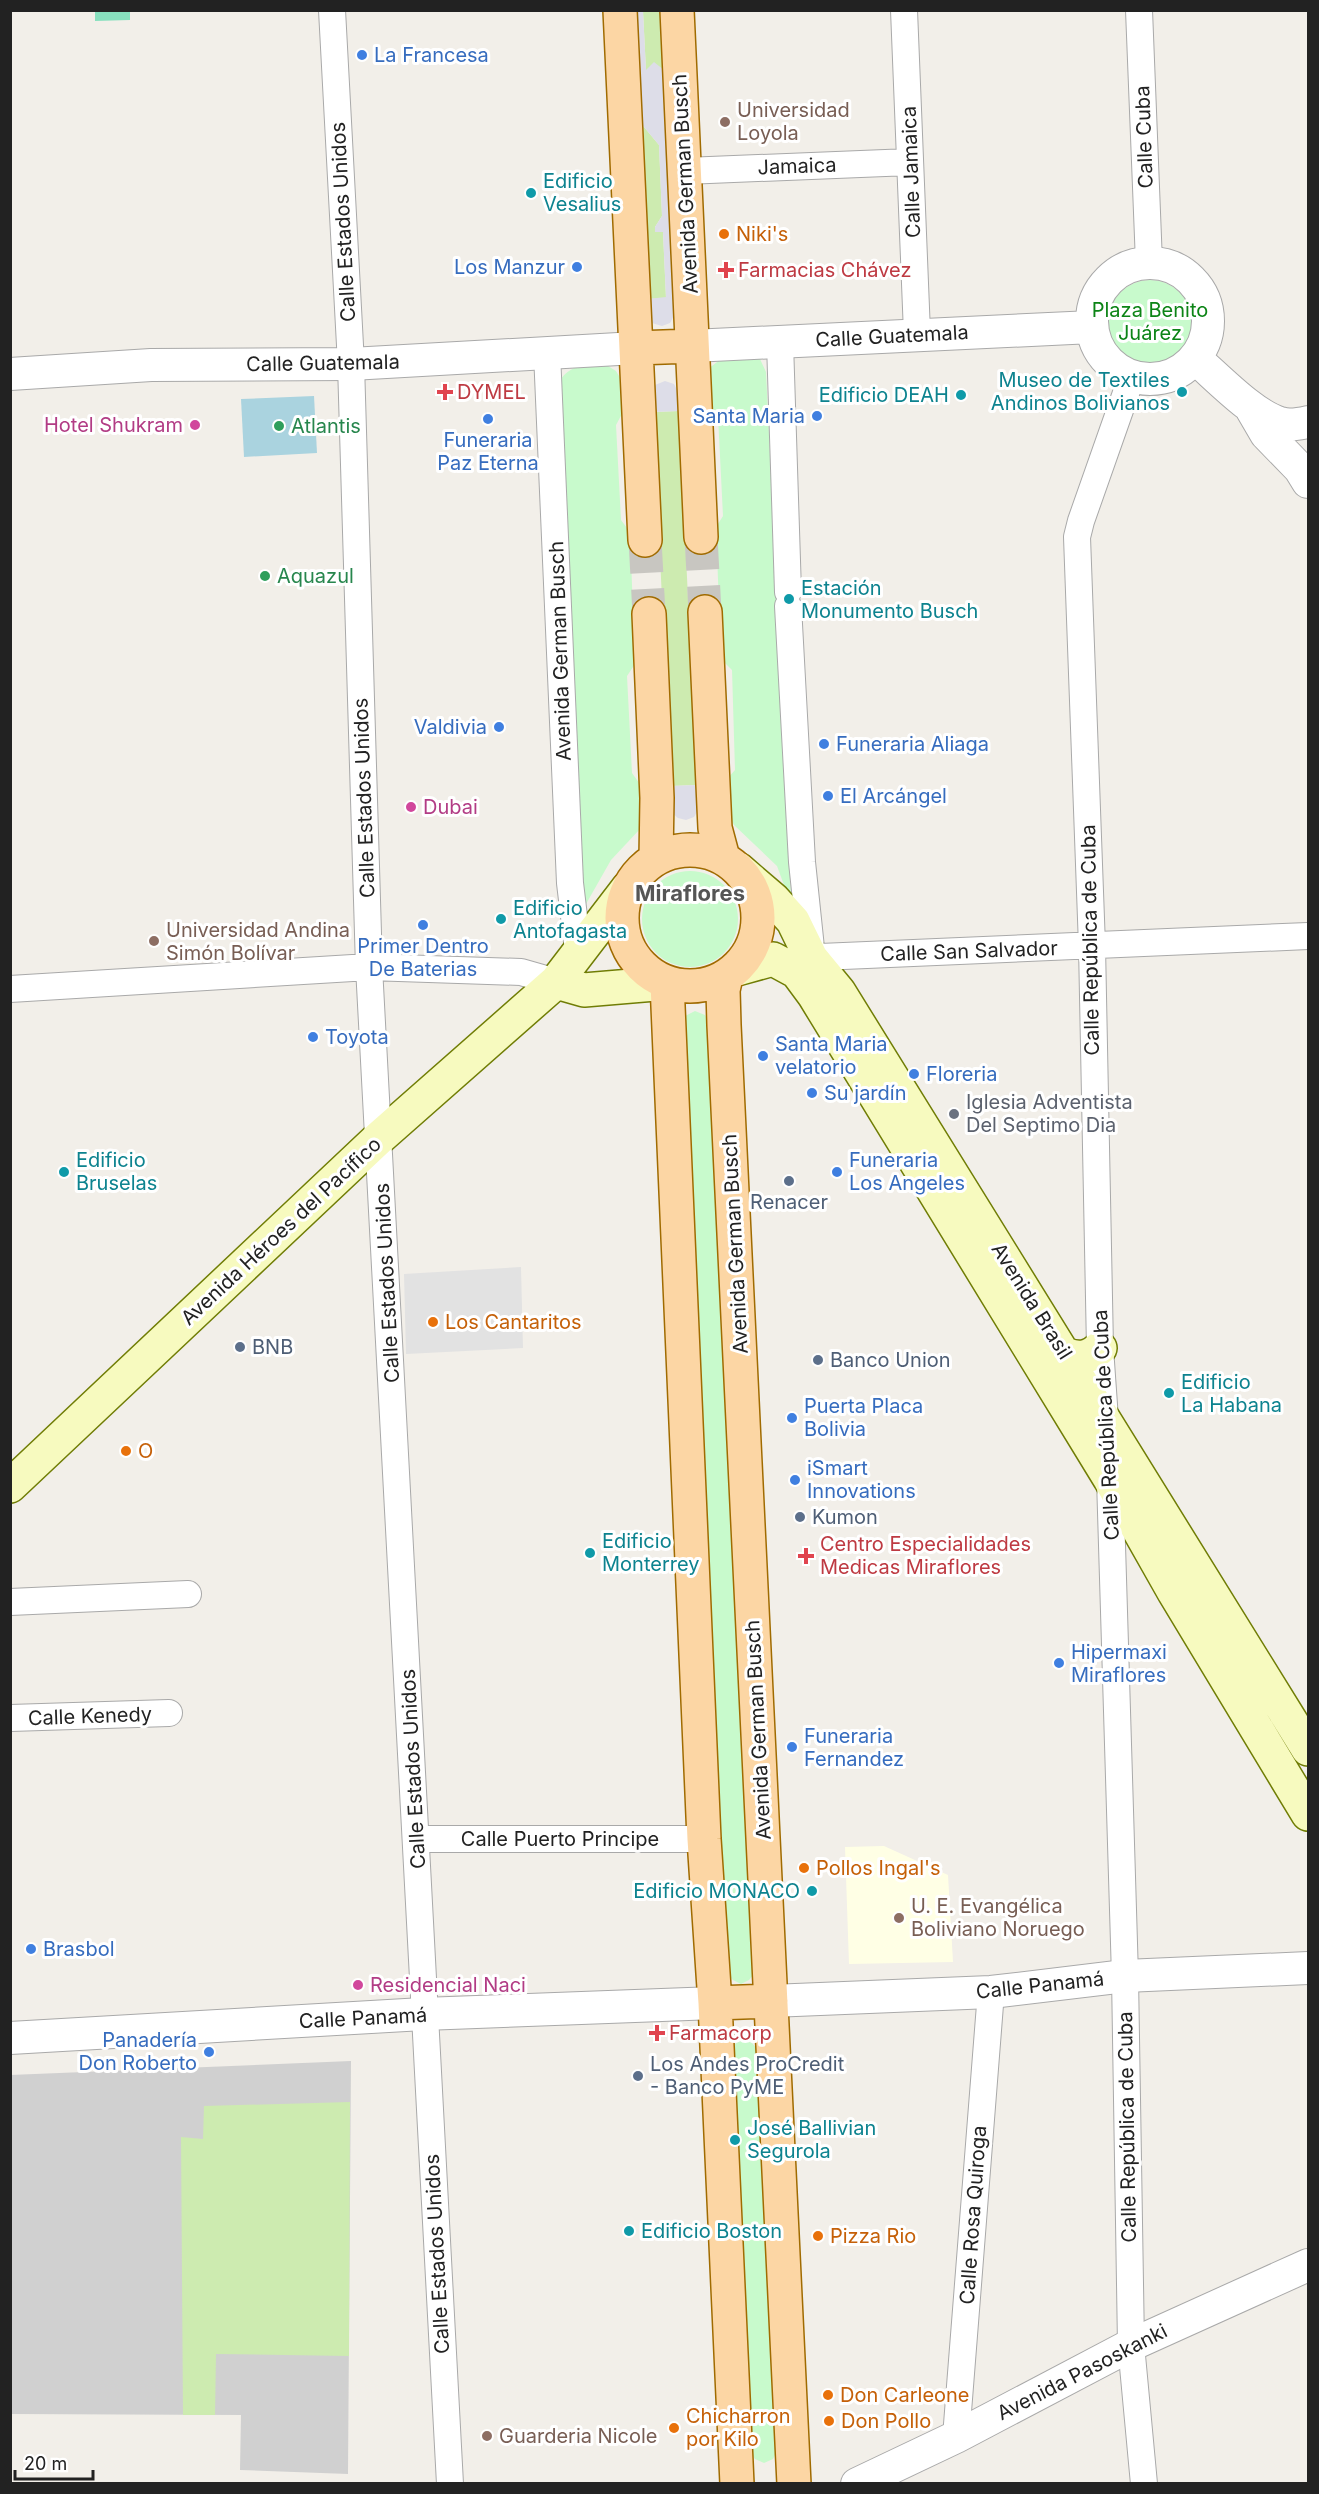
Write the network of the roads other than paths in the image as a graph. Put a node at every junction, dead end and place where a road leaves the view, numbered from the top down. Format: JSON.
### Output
{"nodes":[{"id":1,"x":332,"y":10,"type":"edge"},
{"id":2,"x":620,"y":10,"type":"edge"},
{"id":3,"x":677,"y":10,"type":"edge"},
{"id":4,"x":904,"y":10,"type":"edge"},
{"id":5,"x":1139,"y":10,"type":"edge"},
{"id":6,"x":910,"y":162,"type":"junction"},
{"id":7,"x":685,"y":171,"type":"junction"},
{"id":8,"x":1149,"y":263,"type":"junction"},
{"id":9,"x":1092,"y":327,"type":"junction"},
{"id":10,"x":917,"y":333,"type":"junction"},
{"id":11,"x":780,"y":343,"type":"junction"},
{"id":12,"x":692,"y":346,"type":"junction"},
{"id":13,"x":636,"y":348,"type":"junction"},
{"id":14,"x":547,"y":352,"type":"junction"},
{"id":15,"x":1196,"y":360,"type":"junction"},
{"id":16,"x":351,"y":364,"type":"junction"},
{"id":17,"x":10,"y":374,"type":"edge"},
{"id":18,"x":1132,"y":376,"type":"junction"},
{"id":19,"x":1251,"y":407,"type":"junction"},
{"id":20,"x":1308,"y":422,"type":"edge"},
{"id":21,"x":1308,"y":482,"type":"edge"},
{"id":22,"x":701,"y":537,"type":"tunnel mouth"},
{"id":23,"x":645,"y":540,"type":"tunnel mouth"},
{"id":24,"x":705,"y":612,"type":"tunnel mouth"},
{"id":25,"x":649,"y":614,"type":"tunnel mouth"},
{"id":26,"x":656,"y":859,"type":"junction"},
{"id":27,"x":731,"y":863,"type":"junction"},
{"id":28,"x":628,"y":888,"type":"junction"},
{"id":29,"x":1308,"y":936,"type":"edge"},
{"id":30,"x":1092,"y":946,"type":"junction"},
{"id":31,"x":578,"y":950,"type":"junction"},
{"id":32,"x":812,"y":958,"type":"junction"},
{"id":33,"x":772,"y":959,"type":"junction"},
{"id":34,"x":369,"y":967,"type":"junction"},
{"id":35,"x":732,"y":973,"type":"junction"},
{"id":36,"x":556,"y":982,"type":"junction"},
{"id":37,"x":667,"y":983,"type":"junction"},
{"id":38,"x":10,"y":989,"type":"edge"},
{"id":39,"x":907,"y":1124,"type":"junction"},
{"id":40,"x":379,"y":1138,"type":"junction"},
{"id":41,"x":1036,"y":1332,"type":"junction"},
{"id":42,"x":1100,"y":1348,"type":"junction"},
{"id":43,"x":1065,"y":1354,"type":"junction"},
{"id":44,"x":1105,"y":1419,"type":"junction"},
{"id":45,"x":1110,"y":1479,"type":"junction"},
{"id":46,"x":10,"y":1486,"type":"edge"},
{"id":47,"x":1187,"y":1583,"type":"junction"},
{"id":48,"x":188,"y":1594,"type":"dead end"},
{"id":49,"x":10,"y":1602,"type":"edge"},
{"id":50,"x":1265,"y":1679,"type":"junction"},
{"id":51,"x":1236,"y":1695,"type":"junction"},
{"id":52,"x":169,"y":1713,"type":"dead end"},
{"id":53,"x":10,"y":1718,"type":"edge"},
{"id":54,"x":1308,"y":1749,"type":"edge"},
{"id":55,"x":1303,"y":1793,"type":"edge"},
{"id":56,"x":417,"y":1839,"type":"junction"},
{"id":57,"x":704,"y":1839,"type":"junction"},
{"id":58,"x":1308,"y":1968,"type":"edge"},
{"id":59,"x":1125,"y":1976,"type":"junction"},
{"id":60,"x":991,"y":1992,"type":"junction"},
{"id":61,"x":771,"y":2001,"type":"junction"},
{"id":62,"x":715,"y":2003,"type":"junction"},
{"id":63,"x":423,"y":2014,"type":"junction"},
{"id":64,"x":10,"y":2038,"type":"edge"},
{"id":65,"x":1308,"y":2265,"type":"edge"},
{"id":66,"x":1131,"y":2345,"type":"junction"},
{"id":67,"x":956,"y":2438,"type":"junction"},
{"id":68,"x":450,"y":2484,"type":"edge"},
{"id":69,"x":737,"y":2484,"type":"edge"},
{"id":70,"x":794,"y":2484,"type":"edge"},
{"id":71,"x":857,"y":2484,"type":"edge"},
{"id":72,"x":1144,"y":2484,"type":"edge"}],
"edges":[{"from":1,"to":16,"type":"street","name":"Calle Estados Unidos"},
{"from":2,"to":13,"type":"main road"},
{"from":3,"to":7,"type":"main road","name":"Avenida German Busch"},
{"from":4,"to":6,"type":"street","name":"Calle Jamaica"},
{"from":5,"to":8,"type":"street","name":"Calle Cuba"},
{"from":6,"to":7,"type":"street","name":"Jamaica"},
{"from":6,"to":10,"type":"street","name":"Calle Jamaica"},
{"from":7,"to":12,"type":"main road","name":"Avenida German Busch"},
{"from":8,"to":9,"type":"street"},
{"from":8,"to":15,"type":"street"},
{"from":9,"to":10,"type":"street","name":"Calle Guatemala"},
{"from":9,"to":18,"type":"street"},
{"from":10,"to":11,"type":"street","name":"Calle Guatemala"},
{"from":11,"to":12,"type":"street","name":"Calle Guatemala"},
{"from":11,"to":32,"type":"street"},
{"from":12,"to":13,"type":"main road"},
{"from":12,"to":22,"type":"main road","name":"Avenida German Busch"},
{"from":13,"to":14,"type":"street","name":"Calle Guatemala"},
{"from":13,"to":23,"type":"main road"},
{"from":14,"to":16,"type":"street","name":"Calle Guatemala"},
{"from":14,"to":31,"type":"street","name":"Avenida German Busch"},
{"from":15,"to":18,"type":"street"},
{"from":15,"to":19,"type":"street"},
{"from":16,"to":17,"type":"street","name":"Calle Guatemala"},
{"from":16,"to":34,"type":"street","name":"Calle Estados Unidos"},
{"from":18,"to":30,"type":"street","name":"Calle República de Cuba"},
{"from":19,"to":20,"type":"street"},
{"from":19,"to":21,"type":"street"},
{"from":24,"to":27,"type":"main road"},
{"from":25,"to":26,"type":"main road"},
{"from":26,"to":27,"type":"main road"},
{"from":26,"to":28,"type":"main road"},
{"from":27,"to":32,"type":"main road","name":"Avenida Brasil"},
{"from":27,"to":35,"type":"main road"},
{"from":28,"to":31,"type":"main road","name":"Avenida Héroes del Pacífico"},
{"from":28,"to":37,"type":"main road"},
{"from":29,"to":30,"type":"street","name":"Calle San Salvador"},
{"from":30,"to":32,"type":"street","name":"Calle San Salvador"},
{"from":30,"to":42,"type":"street","name":"Calle República de Cuba"},
{"from":31,"to":36,"type":"main road","name":"Avenida Héroes del Pacífico"},
{"from":32,"to":33,"type":"street","name":"Calle San Salvador"},
{"from":32,"to":39,"type":"main road","name":"Avenida Brasil"},
{"from":33,"to":35,"type":"main road"},
{"from":33,"to":39,"type":"main road","name":"Avenida Brasil"},
{"from":34,"to":36,"type":"street"},
{"from":34,"to":38,"type":"street"},
{"from":34,"to":40,"type":"street","name":"Calle Estados Unidos"},
{"from":35,"to":37,"type":"main road"},
{"from":35,"to":61,"type":"main road","name":"Avenida German Busch"},
{"from":36,"to":37,"type":"main road"},
{"from":36,"to":40,"type":"main road","name":"Avenida Héroes del Pacífico"},
{"from":37,"to":57,"type":"main road"},
{"from":39,"to":41,"type":"main road","name":"Avenida Brasil"},
{"from":40,"to":46,"type":"main road","name":"Avenida Héroes del Pacífico"},
{"from":40,"to":56,"type":"street","name":"Calle Estados Unidos"},
{"from":41,"to":43,"type":"main road","name":"Avenida Brasil"},
{"from":41,"to":45,"type":"main road","name":"Avenida Brasil"},
{"from":42,"to":43,"type":"main road"},
{"from":42,"to":44,"type":"street","name":"Calle República de Cuba"},
{"from":43,"to":44,"type":"main road","name":"Avenida Brasil"},
{"from":44,"to":45,"type":"street","name":"Calle República de Cuba"},
{"from":44,"to":47,"type":"main road","name":"Avenida Brasil"},
{"from":45,"to":47,"type":"main road","name":"Avenida Brasil"},
{"from":45,"to":59,"type":"street","name":"Calle República de Cuba"},
{"from":47,"to":50,"type":"main road","name":"Avenida Brasil"},
{"from":47,"to":51,"type":"main road","name":"Avenida Brasil"},
{"from":48,"to":49,"type":"street"},
{"from":50,"to":51,"type":"main road"},
{"from":50,"to":54,"type":"main road","name":"Avenida Brasil"},
{"from":51,"to":55,"type":"main road","name":"Avenida Brasil"},
{"from":52,"to":53,"type":"street","name":"Calle Kenedy"},
{"from":56,"to":57,"type":"street","name":"Calle Puerto Principe"},
{"from":56,"to":63,"type":"street","name":"Calle Estados Unidos"},
{"from":57,"to":62,"type":"main road"},
{"from":58,"to":59,"type":"street","name":"Calle Panamá"},
{"from":59,"to":60,"type":"street","name":"Calle Panamá"},
{"from":59,"to":66,"type":"street","name":"Calle República de Cuba"},
{"from":60,"to":61,"type":"street","name":"Calle Panamá"},
{"from":60,"to":67,"type":"street","name":"Calle Rosa Quiroga"},
{"from":61,"to":62,"type":"main road"},
{"from":61,"to":70,"type":"main road","name":"Avenida German Busch"},
{"from":62,"to":63,"type":"street","name":"Calle Panamá"},
{"from":62,"to":69,"type":"main road"},
{"from":63,"to":64,"type":"street","name":"Calle Panamá"},
{"from":63,"to":68,"type":"street","name":"Calle Estados Unidos"},
{"from":65,"to":66,"type":"street","name":"Avenida Pasoskanki"},
{"from":66,"to":67,"type":"street","name":"Avenida Pasoskanki"},
{"from":66,"to":72,"type":"street","name":"Calle República de Cuba"},
{"from":67,"to":71,"type":"street","name":"Avenida Pasoskanki"}]}
